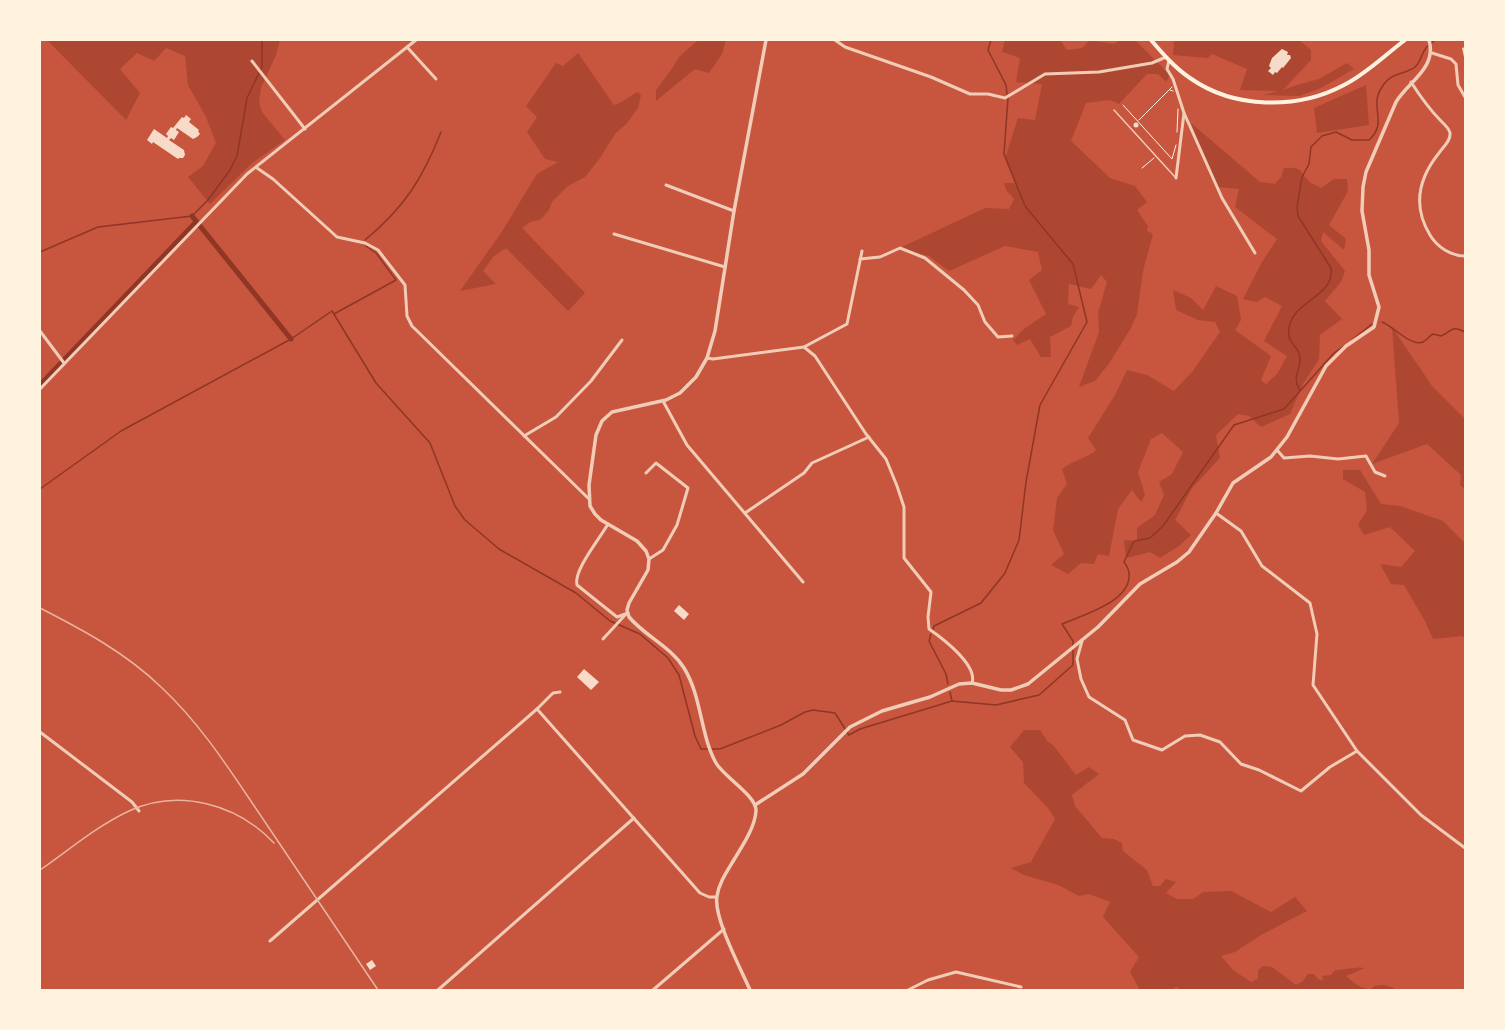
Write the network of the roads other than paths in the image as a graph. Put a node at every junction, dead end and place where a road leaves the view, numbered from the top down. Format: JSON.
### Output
{"nodes":[{"id":1,"x":416,"y":40,"type":"edge"},
{"id":2,"x":766,"y":40,"type":"edge"},
{"id":3,"x":835,"y":40,"type":"edge"},
{"id":4,"x":1151,"y":40,"type":"edge"},
{"id":5,"x":1405,"y":40,"type":"edge"},
{"id":6,"x":1429,"y":40,"type":"edge"},
{"id":7,"x":407,"y":47,"type":"junction"},
{"id":8,"x":1432,"y":51,"type":"junction"},
{"id":9,"x":1167,"y":59,"type":"junction"},
{"id":10,"x":252,"y":61,"type":"dead end"},
{"id":11,"x":436,"y":79,"type":"dead end"},
{"id":12,"x":1411,"y":82,"type":"junction"},
{"id":13,"x":1465,"y":97,"type":"edge"},
{"id":14,"x":1114,"y":110,"type":"dead end"},
{"id":15,"x":1184,"y":113,"type":"junction"},
{"id":16,"x":305,"y":129,"type":"junction"},
{"id":17,"x":257,"y":168,"type":"junction"},
{"id":18,"x":1176,"y":178,"type":"joint"},
{"id":19,"x":666,"y":185,"type":"dead end"},
{"id":20,"x":734,"y":211,"type":"junction"},
{"id":21,"x":614,"y":234,"type":"dead end"},
{"id":22,"x":862,"y":251,"type":"dead end"},
{"id":23,"x":1255,"y":253,"type":"dead end"},
{"id":24,"x":1465,"y":256,"type":"edge"},
{"id":25,"x":860,"y":259,"type":"junction"},
{"id":26,"x":725,"y":267,"type":"junction"},
{"id":27,"x":40,"y":331,"type":"edge"},
{"id":28,"x":1012,"y":336,"type":"dead end"},
{"id":29,"x":622,"y":340,"type":"dead end"},
{"id":30,"x":804,"y":347,"type":"junction"},
{"id":31,"x":708,"y":358,"type":"junction"},
{"id":32,"x":64,"y":363,"type":"junction"},
{"id":33,"x":40,"y":389,"type":"edge"},
{"id":34,"x":663,"y":401,"type":"junction"},
{"id":35,"x":524,"y":436,"type":"junction"},
{"id":36,"x":869,"y":437,"type":"junction"},
{"id":37,"x":1277,"y":450,"type":"junction"},
{"id":38,"x":646,"y":473,"type":"dead end"},
{"id":39,"x":1385,"y":476,"type":"dead end"},
{"id":40,"x":589,"y":500,"type":"junction"},
{"id":41,"x":745,"y":513,"type":"junction"},
{"id":42,"x":1216,"y":513,"type":"junction"},
{"id":43,"x":608,"y":524,"type":"junction"},
{"id":44,"x":649,"y":559,"type":"junction"},
{"id":45,"x":803,"y":582,"type":"dead end"},
{"id":46,"x":628,"y":613,"type":"junction"},
{"id":47,"x":603,"y":639,"type":"dead end"},
{"id":48,"x":1082,"y":641,"type":"junction"},
{"id":49,"x":972,"y":683,"type":"junction"},
{"id":50,"x":560,"y":692,"type":"dead end"},
{"id":51,"x":537,"y":709,"type":"junction"},
{"id":52,"x":40,"y":732,"type":"edge"},
{"id":53,"x":1357,"y":751,"type":"junction"},
{"id":54,"x":755,"y":805,"type":"junction"},
{"id":55,"x":139,"y":812,"type":"dead end"},
{"id":56,"x":634,"y":818,"type":"junction"},
{"id":57,"x":1465,"y":848,"type":"edge"},
{"id":58,"x":716,"y":897,"type":"junction"},
{"id":59,"x":724,"y":929,"type":"junction"},
{"id":60,"x":270,"y":941,"type":"dead end"},
{"id":61,"x":1021,"y":987,"type":"dead end"},
{"id":62,"x":438,"y":990,"type":"edge"},
{"id":63,"x":653,"y":990,"type":"edge"},
{"id":64,"x":750,"y":990,"type":"edge"},
{"id":65,"x":908,"y":990,"type":"edge"}],
"edges":[{"from":1,"to":7,"type":"street"},
{"from":2,"to":20,"type":"street"},
{"from":3,"to":9,"type":"street"},
{"from":4,"to":9,"type":"main road"},
{"from":5,"to":9,"type":"main road"},
{"from":6,"to":8,"type":"street"},
{"from":7,"to":11,"type":"street"},
{"from":7,"to":16,"type":"street"},
{"from":8,"to":12,"type":"street"},
{"from":8,"to":13,"type":"street"},
{"from":9,"to":15,"type":"street"},
{"from":10,"to":16,"type":"street"},
{"from":12,"to":24,"type":"street"},
{"from":12,"to":37,"type":"street"},
{"from":14,"to":18,"type":"lane"},
{"from":15,"to":18,"type":"street"},
{"from":15,"to":23,"type":"street"},
{"from":16,"to":17,"type":"street"},
{"from":17,"to":32,"type":"street"},
{"from":17,"to":35,"type":"street"},
{"from":19,"to":20,"type":"street"},
{"from":20,"to":26,"type":"street"},
{"from":21,"to":26,"type":"street"},
{"from":22,"to":25,"type":"street"},
{"from":25,"to":28,"type":"street"},
{"from":25,"to":30,"type":"street"},
{"from":26,"to":31,"type":"street"},
{"from":27,"to":32,"type":"street"},
{"from":29,"to":35,"type":"street"},
{"from":30,"to":31,"type":"street"},
{"from":30,"to":36,"type":"street"},
{"from":31,"to":34,"type":"street"},
{"from":32,"to":33,"type":"street"},
{"from":34,"to":40,"type":"street"},
{"from":34,"to":41,"type":"street"},
{"from":35,"to":40,"type":"street"},
{"from":36,"to":41,"type":"street"},
{"from":36,"to":49,"type":"street"},
{"from":37,"to":39,"type":"street"},
{"from":37,"to":42,"type":"street"},
{"from":38,"to":44,"type":"street"},
{"from":40,"to":43,"type":"street"},
{"from":41,"to":45,"type":"street"},
{"from":42,"to":48,"type":"street"},
{"from":42,"to":53,"type":"street"},
{"from":43,"to":44,"type":"street"},
{"from":43,"to":46,"type":"street"},
{"from":44,"to":46,"type":"street"},
{"from":46,"to":47,"type":"street"},
{"from":46,"to":54,"type":"street"},
{"from":48,"to":49,"type":"street"},
{"from":48,"to":53,"type":"street"},
{"from":49,"to":54,"type":"street"},
{"from":50,"to":51,"type":"street"},
{"from":51,"to":56,"type":"street"},
{"from":51,"to":60,"type":"street"},
{"from":52,"to":55,"type":"street"},
{"from":53,"to":57,"type":"street"},
{"from":54,"to":58,"type":"street"},
{"from":56,"to":58,"type":"street"},
{"from":56,"to":62,"type":"street"},
{"from":58,"to":59,"type":"street"},
{"from":59,"to":63,"type":"street"},
{"from":59,"to":64,"type":"street"},
{"from":61,"to":65,"type":"street"}]}
